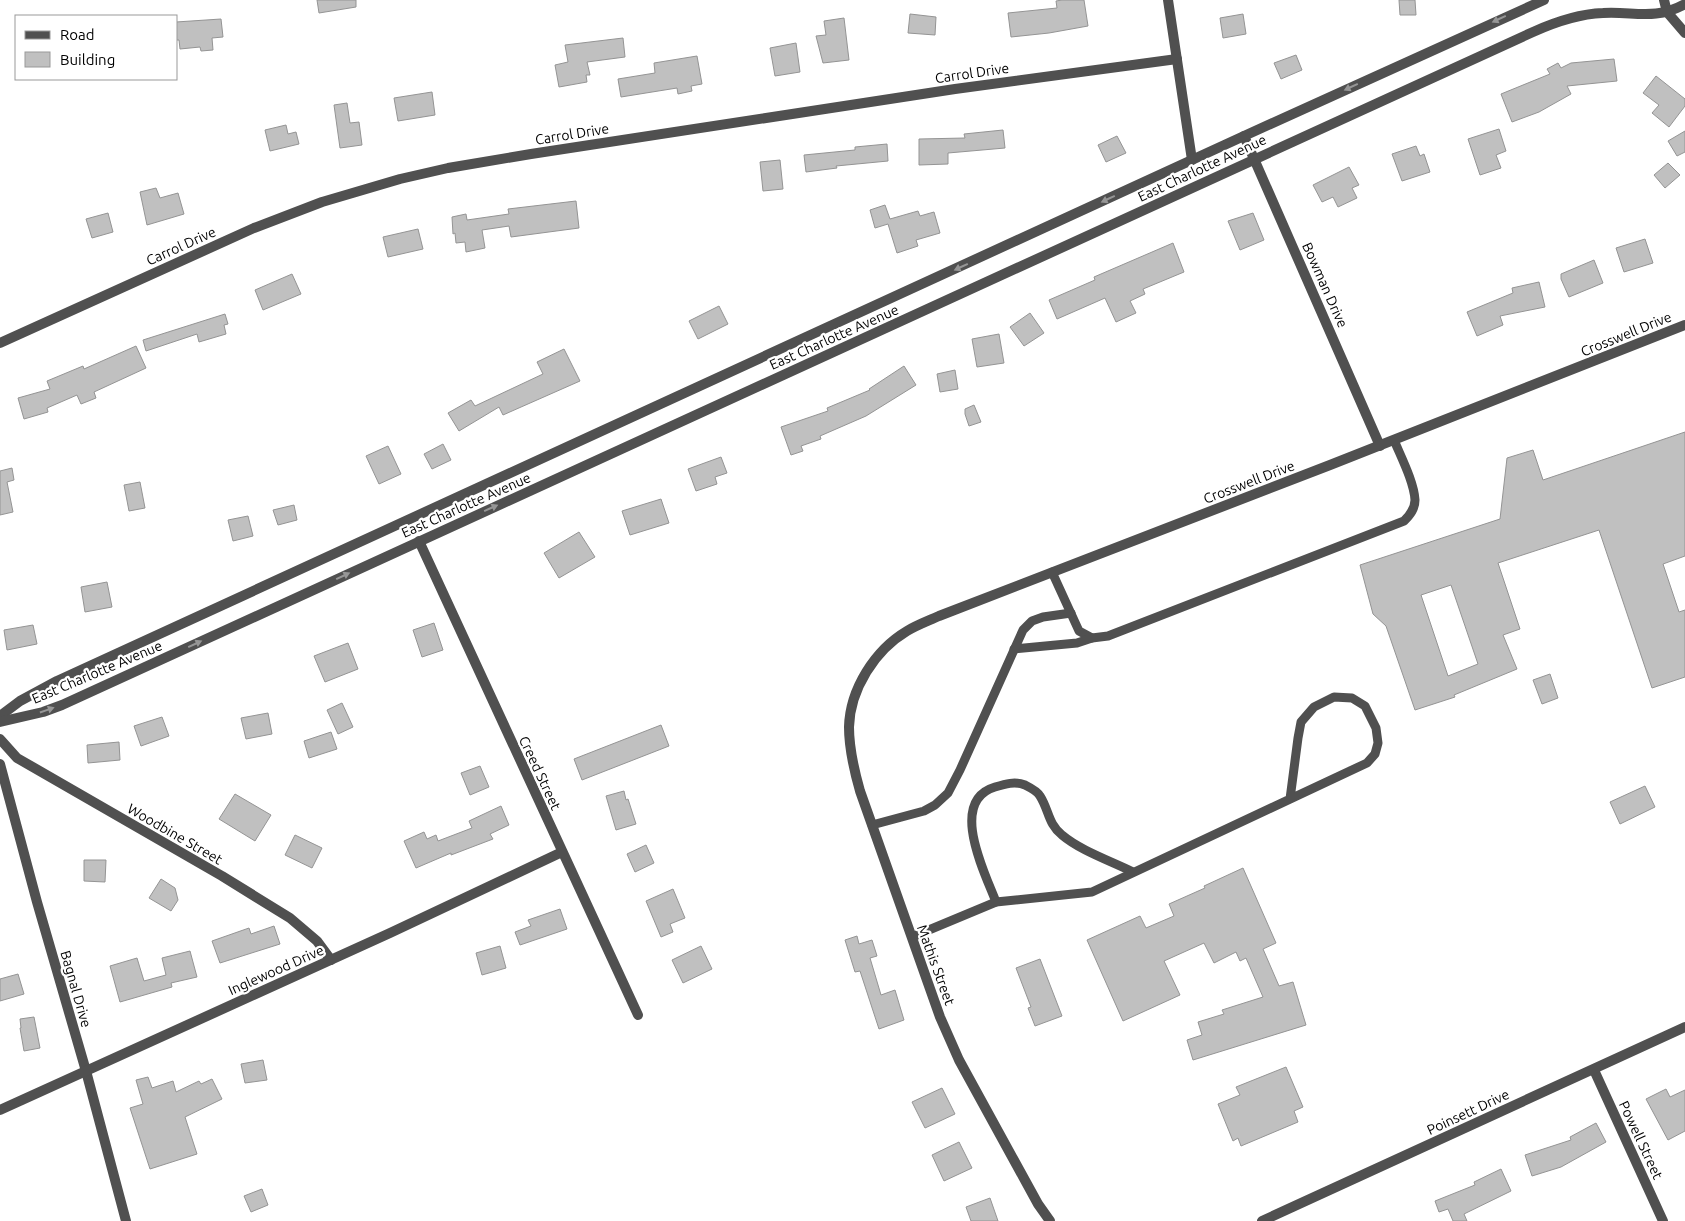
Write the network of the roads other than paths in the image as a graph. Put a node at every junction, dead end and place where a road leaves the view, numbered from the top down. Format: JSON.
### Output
{"nodes":[{"id":1,"x":1168,"y":0,"type":"edge"},
{"id":2,"x":1544,"y":0,"type":"edge"},
{"id":3,"x":1664,"y":0,"type":"edge"},
{"id":4,"x":1683,"y":3,"type":"edge"},
{"id":5,"x":1667,"y":12,"type":"junction"},
{"id":6,"x":1685,"y":34,"type":"edge"},
{"id":7,"x":1177,"y":59,"type":"junction"},
{"id":8,"x":1244,"y":136,"type":"junction"},
{"id":9,"x":1192,"y":160,"type":"junction"},
{"id":10,"x":1254,"y":160,"type":"junction"},
{"id":11,"x":1685,"y":326,"type":"edge"},
{"id":12,"x":0,"y":343,"type":"edge"},
{"id":13,"x":1394,"y":440,"type":"junction"},
{"id":14,"x":1380,"y":446,"type":"junction"},
{"id":15,"x":418,"y":541,"type":"junction"},
{"id":16,"x":1052,"y":572,"type":"junction"},
{"id":17,"x":1071,"y":613,"type":"junction"},
{"id":18,"x":1092,"y":638,"type":"junction"},
{"id":19,"x":1014,"y":650,"type":"junction"},
{"id":20,"x":854,"y":700,"type":"joint"},
{"id":21,"x":0,"y":716,"type":"edge"},
{"id":22,"x":0,"y":722,"type":"edge"},
{"id":23,"x":0,"y":739,"type":"edge"},
{"id":24,"x":0,"y":764,"type":"edge"},
{"id":25,"x":1290,"y":799,"type":"junction"},
{"id":26,"x":872,"y":825,"type":"junction"},
{"id":27,"x":562,"y":852,"type":"junction"},
{"id":28,"x":1133,"y":872,"type":"junction"},
{"id":29,"x":996,"y":902,"type":"junction"},
{"id":30,"x":912,"y":937,"type":"junction"},
{"id":31,"x":331,"y":960,"type":"junction"},
{"id":32,"x":638,"y":1015,"type":"dead end"},
{"id":33,"x":1685,"y":1027,"type":"edge"},
{"id":34,"x":1594,"y":1070,"type":"junction"},
{"id":35,"x":86,"y":1071,"type":"junction"},
{"id":36,"x":0,"y":1110,"type":"edge"},
{"id":37,"x":126,"y":1221,"type":"edge"},
{"id":38,"x":1050,"y":1221,"type":"edge"},
{"id":39,"x":1262,"y":1221,"type":"edge"},
{"id":40,"x":1664,"y":1221,"type":"edge"}],
"edges":[{"from":1,"to":7,"type":"street"},
{"from":2,"to":8,"type":"street","name":"East Charlotte Avenue","one_way":true},
{"from":3,"to":5,"type":"street"},
{"from":4,"to":5,"type":"street","name":"East Charlotte Avenue"},
{"from":5,"to":6,"type":"street"},
{"from":5,"to":10,"type":"street","name":"East Charlotte Avenue"},
{"from":7,"to":9,"type":"street"},
{"from":7,"to":12,"type":"street","name":"Carrol Drive"},
{"from":8,"to":9,"type":"street","name":"East Charlotte Avenue"},
{"from":8,"to":10,"type":"street","name":"Bowman Drive"},
{"from":9,"to":21,"type":"street","name":"East Charlotte Avenue","one_way":true},
{"from":10,"to":14,"type":"street","name":"Bowman Drive"},
{"from":15,"to":10,"type":"street","name":"East Charlotte Avenue","one_way":true},
{"from":11,"to":13,"type":"street","name":"Crosswell Drive"},
{"from":13,"to":14,"type":"street","name":"Crosswell Drive"},
{"from":13,"to":18,"type":"lane"},
{"from":14,"to":16,"type":"street","name":"Crosswell Drive"},
{"from":22,"to":15,"type":"street","name":"East Charlotte Avenue","one_way":true},
{"from":15,"to":27,"type":"street","name":"Creed Street"},
{"from":16,"to":17,"type":"lane"},
{"from":16,"to":20,"type":"street","name":"Crosswell Drive"},
{"from":17,"to":18,"type":"lane"},
{"from":17,"to":19,"type":"lane"},
{"from":18,"to":19,"type":"lane"},
{"from":19,"to":26,"type":"lane"},
{"from":20,"to":26,"type":"street","name":"Mathis Street"},
{"from":23,"to":31,"type":"street","name":"Woodbine Street"},
{"from":24,"to":35,"type":"street","name":"Bagnal Drive"},
{"from":25,"to":25,"type":"lane"},
{"from":25,"to":28,"type":"lane"},
{"from":26,"to":30,"type":"street","name":"Mathis Street"},
{"from":27,"to":31,"type":"street","name":"Inglewood Drive"},
{"from":27,"to":32,"type":"street","name":"Creed Street"},
{"from":28,"to":29,"type":"lane"},
{"from":28,"to":29,"type":"lane"},
{"from":29,"to":30,"type":"lane"},
{"from":30,"to":38,"type":"street","name":"Mathis Street"},
{"from":31,"to":35,"type":"street","name":"Inglewood Drive"},
{"from":33,"to":34,"type":"street","name":"Poinsett Drive"},
{"from":34,"to":39,"type":"street","name":"Poinsett Drive"},
{"from":34,"to":40,"type":"street","name":"Powell Street"},
{"from":35,"to":36,"type":"street","name":"Inglewood Drive"},
{"from":35,"to":37,"type":"street","name":"Bagnal Drive"}]}
